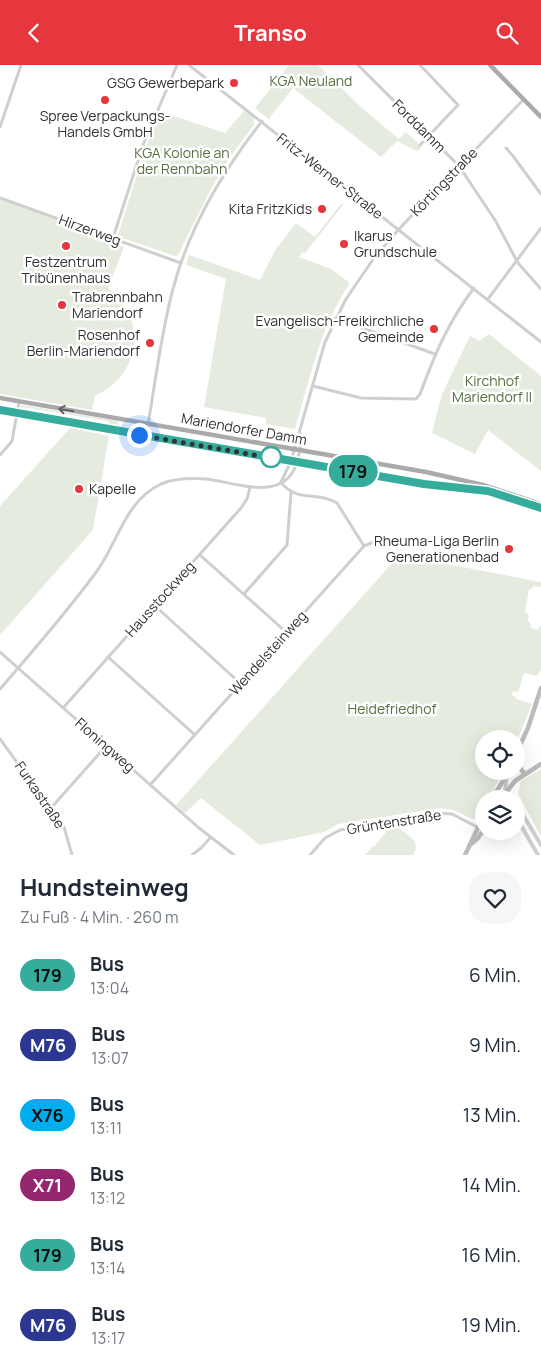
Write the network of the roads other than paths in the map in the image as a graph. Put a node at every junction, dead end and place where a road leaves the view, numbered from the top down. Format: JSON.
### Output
{"nodes":[{"id":1,"x":21,"y":65,"type":"edge"},
{"id":2,"x":177,"y":65,"type":"edge"},
{"id":3,"x":190,"y":65,"type":"edge"},
{"id":4,"x":358,"y":65,"type":"edge"},
{"id":5,"x":420,"y":65,"type":"edge"},
{"id":6,"x":490,"y":65,"type":"edge"},
{"id":7,"x":524,"y":99,"type":"junction"},
{"id":8,"x":541,"y":117,"type":"edge"},
{"id":9,"x":262,"y":121,"type":"junction"},
{"id":10,"x":0,"y":127,"type":"edge"},
{"id":11,"x":429,"y":136,"type":"junction"},
{"id":12,"x":420,"y":145,"type":"dead end"},
{"id":13,"x":506,"y":148,"type":"dead end"},
{"id":14,"x":459,"y":166,"type":"junction"},
{"id":15,"x":541,"y":194,"type":"edge"},
{"id":16,"x":0,"y":198,"type":"edge"},
{"id":17,"x":541,"y":228,"type":"edge"},
{"id":18,"x":398,"y":229,"type":"junction"},
{"id":19,"x":113,"y":238,"type":"junction"},
{"id":20,"x":517,"y":260,"type":"junction"},
{"id":21,"x":181,"y":263,"type":"junction"},
{"id":22,"x":474,"y":288,"type":"junction"},
{"id":23,"x":541,"y":289,"type":"edge"},
{"id":24,"x":488,"y":299,"type":"junction"},
{"id":25,"x":335,"y":318,"type":"junction"},
{"id":26,"x":541,"y":341,"type":"edge"},
{"id":27,"x":435,"y":354,"type":"junction"},
{"id":28,"x":313,"y":385,"type":"junction"},
{"id":29,"x":0,"y":398,"type":"edge"},
{"id":30,"x":19,"y":402,"type":"junction"},
{"id":31,"x":0,"y":410,"type":"edge"},
{"id":32,"x":17,"y":413,"type":"junction"},
{"id":33,"x":148,"y":424,"type":"junction"},
{"id":34,"x":146,"y":436,"type":"junction"},
{"id":35,"x":297,"y":450,"type":"junction"},
{"id":36,"x":0,"y":455,"type":"edge"},
{"id":37,"x":291,"y":461,"type":"junction"},
{"id":38,"x":297,"y":462,"type":"junction"},
{"id":39,"x":281,"y":482,"type":"junction"},
{"id":40,"x":250,"y":487,"type":"junction"},
{"id":41,"x":291,"y":493,"type":"junction"},
{"id":42,"x":541,"y":504,"type":"edge"},
{"id":43,"x":541,"y":508,"type":"edge"},
{"id":44,"x":394,"y":545,"type":"dead end"},
{"id":45,"x":364,"y":546,"type":"junction"},
{"id":46,"x":200,"y":555,"type":"junction"},
{"id":47,"x":244,"y":594,"type":"junction"},
{"id":48,"x":154,"y":605,"type":"junction"},
{"id":49,"x":286,"y":632,"type":"junction"},
{"id":50,"x":0,"y":652,"type":"edge"},
{"id":51,"x":108,"y":657,"type":"junction"},
{"id":52,"x":18,"y":668,"type":"junction"},
{"id":53,"x":241,"y":683,"type":"junction"},
{"id":54,"x":541,"y":688,"type":"edge"},
{"id":55,"x":0,"y":689,"type":"edge"},
{"id":56,"x":63,"y":707,"type":"junction"},
{"id":57,"x":195,"y":735,"type":"junction"},
{"id":58,"x":525,"y":735,"type":"edge"},
{"id":59,"x":0,"y":739,"type":"edge"},
{"id":60,"x":106,"y":746,"type":"junction"},
{"id":61,"x":541,"y":764,"type":"edge"},
{"id":62,"x":525,"y":772,"type":"edge"},
{"id":63,"x":517,"y":780,"type":"edge"},
{"id":64,"x":150,"y":785,"type":"junction"},
{"id":65,"x":507,"y":790,"type":"edge"},
{"id":66,"x":50,"y":808,"type":"junction"},
{"id":67,"x":525,"y":818,"type":"edge"},
{"id":68,"x":475,"y":826,"type":"edge"},
{"id":69,"x":525,"y":831,"type":"edge"},
{"id":70,"x":475,"y":832,"type":"edge"},
{"id":71,"x":211,"y":837,"type":"junction"},
{"id":72,"x":477,"y":840,"type":"edge"},
{"id":73,"x":471,"y":844,"type":"junction"},
{"id":74,"x":541,"y":845,"type":"edge"},
{"id":75,"x":539,"y":853,"type":"edge"},
{"id":76,"x":72,"y":855,"type":"edge"},
{"id":77,"x":192,"y":855,"type":"edge"},
{"id":78,"x":234,"y":855,"type":"edge"},
{"id":79,"x":310,"y":855,"type":"edge"},
{"id":80,"x":466,"y":855,"type":"edge"}],
"edges":[{"from":1,"to":10,"type":"street"},
{"from":2,"to":19,"type":"street"},
{"from":3,"to":9,"type":"street","name":"Fritz-Werner-Straße"},
{"from":4,"to":11,"type":"street","name":"Forddamm"},
{"from":5,"to":11,"type":"street"},
{"from":6,"to":7,"type":"main road"},
{"from":7,"to":8,"type":"main road"},
{"from":7,"to":14,"type":"street","name":"Körtingstraße"},
{"from":9,"to":18,"type":"street","name":"Fritz-Werner-Straße"},
{"from":9,"to":21,"type":"street"},
{"from":11,"to":12,"type":"street"},
{"from":11,"to":14,"type":"street","name":"Forddamm"},
{"from":13,"to":15,"type":"street"},
{"from":14,"to":18,"type":"street","name":"Körtingstraße"},
{"from":14,"to":20,"type":"street","name":"Forddamm"},
{"from":16,"to":19,"type":"street","name":"Hirzerweg"},
{"from":17,"to":20,"type":"street"},
{"from":18,"to":22,"type":"street","name":"Fritz-Werner-Straße"},
{"from":18,"to":25,"type":"street","name":"Körtingstraße"},
{"from":19,"to":21,"type":"street","name":"Hirzerweg"},
{"from":20,"to":23,"type":"street","name":"Forddamm"},
{"from":20,"to":24,"type":"street"},
{"from":21,"to":33,"type":"street"},
{"from":22,"to":24,"type":"street","name":"Fritz-Werner-Straße"},
{"from":22,"to":27,"type":"street"},
{"from":24,"to":26,"type":"street","name":"Fritz-Werner-Straße"},
{"from":25,"to":27,"type":"street"},
{"from":25,"to":28,"type":"street","name":"Körtingstraße"},
{"from":27,"to":28,"type":"street"},
{"from":28,"to":35,"type":"street","name":"Körtingstraße"},
{"from":29,"to":30,"type":"main road","name":"Mariendorfer Damm"},
{"from":30,"to":32,"type":"street"},
{"from":33,"to":30,"type":"main road","name":"Mariendorfer Damm","one_way":true},
{"from":31,"to":32,"type":"main road","name":"Mariendorfer Damm"},
{"from":32,"to":34,"type":"main road","name":"Mariendorfer Damm"},
{"from":32,"to":36,"type":"street"},
{"from":33,"to":34,"type":"street"},
{"from":33,"to":35,"type":"main road","name":"Mariendorfer Damm"},
{"from":34,"to":37,"type":"main road","name":"Mariendorfer Damm"},
{"from":35,"to":37,"type":"street"},
{"from":35,"to":38,"type":"street","name":"Körtingstraße"},
{"from":35,"to":42,"type":"main road","name":"Mariendorfer Damm"},
{"from":37,"to":38,"type":"main road","name":"Mariendorfer Damm"},
{"from":37,"to":39,"type":"street"},
{"from":38,"to":39,"type":"street"},
{"from":38,"to":43,"type":"main road","name":"Mariendorfer Damm"},
{"from":39,"to":40,"type":"street"},
{"from":39,"to":41,"type":"street"},
{"from":40,"to":46,"type":"street","name":"Hausstockweg"},
{"from":40,"to":52,"type":"street"},
{"from":41,"to":45,"type":"street"},
{"from":41,"to":47,"type":"street"},
{"from":44,"to":45,"type":"street"},
{"from":45,"to":49,"type":"street","name":"Wendelsteinweg"},
{"from":46,"to":47,"type":"street"},
{"from":46,"to":48,"type":"street","name":"Hausstockweg"},
{"from":47,"to":49,"type":"street"},
{"from":48,"to":51,"type":"street","name":"Hausstockweg"},
{"from":48,"to":53,"type":"street"},
{"from":49,"to":53,"type":"street","name":"Wendelsteinweg"},
{"from":50,"to":52,"type":"street","name":"Floningweg"},
{"from":51,"to":56,"type":"street","name":"Hausstockweg"},
{"from":51,"to":57,"type":"street"},
{"from":52,"to":55,"type":"street"},
{"from":52,"to":56,"type":"street","name":"Floningweg"},
{"from":53,"to":57,"type":"street","name":"Wendelsteinweg"},
{"from":54,"to":58,"type":"main road"},
{"from":56,"to":60,"type":"street","name":"Floningweg"},
{"from":57,"to":64,"type":"street","name":"Wendelsteinweg"},
{"from":59,"to":66,"type":"street","name":"Furkastraße"},
{"from":60,"to":64,"type":"street","name":"Floningweg"},
{"from":60,"to":66,"type":"street"},
{"from":61,"to":62,"type":"main road"},
{"from":63,"to":65,"type":"main road"},
{"from":64,"to":71,"type":"street","name":"Floningweg"},
{"from":66,"to":76,"type":"street","name":"Furkastraße"},
{"from":67,"to":74,"type":"street"},
{"from":68,"to":79,"type":"street","name":"Grüntenstraße"},
{"from":69,"to":75,"type":"street"},
{"from":70,"to":73,"type":"main road"},
{"from":71,"to":77,"type":"street"},
{"from":71,"to":78,"type":"street","name":"Floningweg"},
{"from":72,"to":73,"type":"main road"},
{"from":73,"to":80,"type":"main road"}]}
